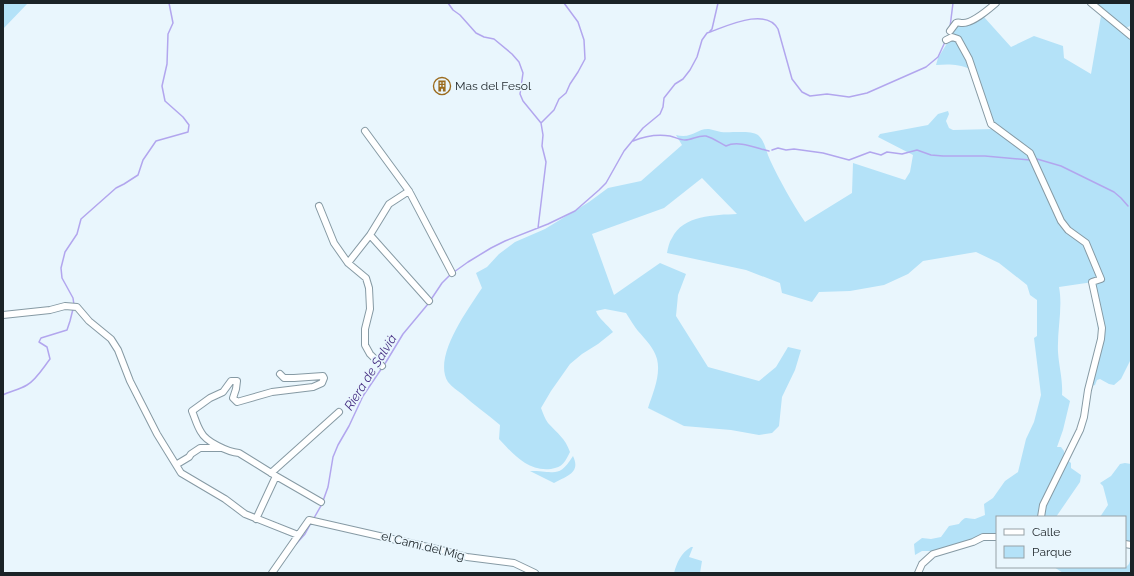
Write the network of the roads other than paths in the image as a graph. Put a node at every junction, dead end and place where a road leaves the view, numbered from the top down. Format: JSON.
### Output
{"nodes":[{"id":1,"x":996,"y":3,"type":"edge"},
{"id":2,"x":1091,"y":3,"type":"edge"},
{"id":3,"x":950,"y":31,"type":"dead end"},
{"id":4,"x":1131,"y":36,"type":"edge"},
{"id":5,"x":946,"y":40,"type":"dead end"},
{"id":6,"x":364,"y":132,"type":"dead end"},
{"id":7,"x":409,"y":191,"type":"junction"},
{"id":8,"x":319,"y":206,"type":"dead end"},
{"id":9,"x":370,"y":235,"type":"junction"},
{"id":10,"x":348,"y":264,"type":"junction"},
{"id":11,"x":452,"y":273,"type":"dead end"},
{"id":12,"x":429,"y":301,"type":"dead end"},
{"id":13,"x":3,"y":315,"type":"edge"},
{"id":14,"x":382,"y":366,"type":"dead end"},
{"id":15,"x":280,"y":374,"type":"dead end"},
{"id":16,"x":339,"y":412,"type":"dead end"},
{"id":17,"x":220,"y":448,"type":"junction"},
{"id":18,"x":179,"y":463,"type":"dead end"},
{"id":19,"x":274,"y":475,"type":"junction"},
{"id":20,"x":321,"y":502,"type":"dead end"},
{"id":21,"x":1041,"y":516,"type":"edge"},
{"id":22,"x":256,"y":519,"type":"junction"},
{"id":23,"x":298,"y":535,"type":"junction"},
{"id":24,"x":996,"y":537,"type":"edge"},
{"id":25,"x":272,"y":573,"type":"edge"},
{"id":26,"x":535,"y":573,"type":"edge"},
{"id":27,"x":918,"y":573,"type":"edge"}],
"edges":[{"from":1,"to":3,"type":"street"},
{"from":2,"to":4,"type":"street"},
{"from":5,"to":21,"type":"street"},
{"from":6,"to":7,"type":"street"},
{"from":7,"to":9,"type":"street"},
{"from":7,"to":11,"type":"street"},
{"from":8,"to":10,"type":"street"},
{"from":9,"to":10,"type":"street"},
{"from":9,"to":12,"type":"street"},
{"from":10,"to":14,"type":"street"},
{"from":13,"to":22,"type":"street"},
{"from":15,"to":17,"type":"street"},
{"from":16,"to":19,"type":"street"},
{"from":17,"to":18,"type":"street"},
{"from":17,"to":19,"type":"street"},
{"from":19,"to":20,"type":"street"},
{"from":19,"to":22,"type":"street"},
{"from":22,"to":23,"type":"street"},
{"from":23,"to":25,"type":"street"},
{"from":23,"to":26,"type":"street","name":"el Camí del Mig"},
{"from":24,"to":27,"type":"street"}]}
